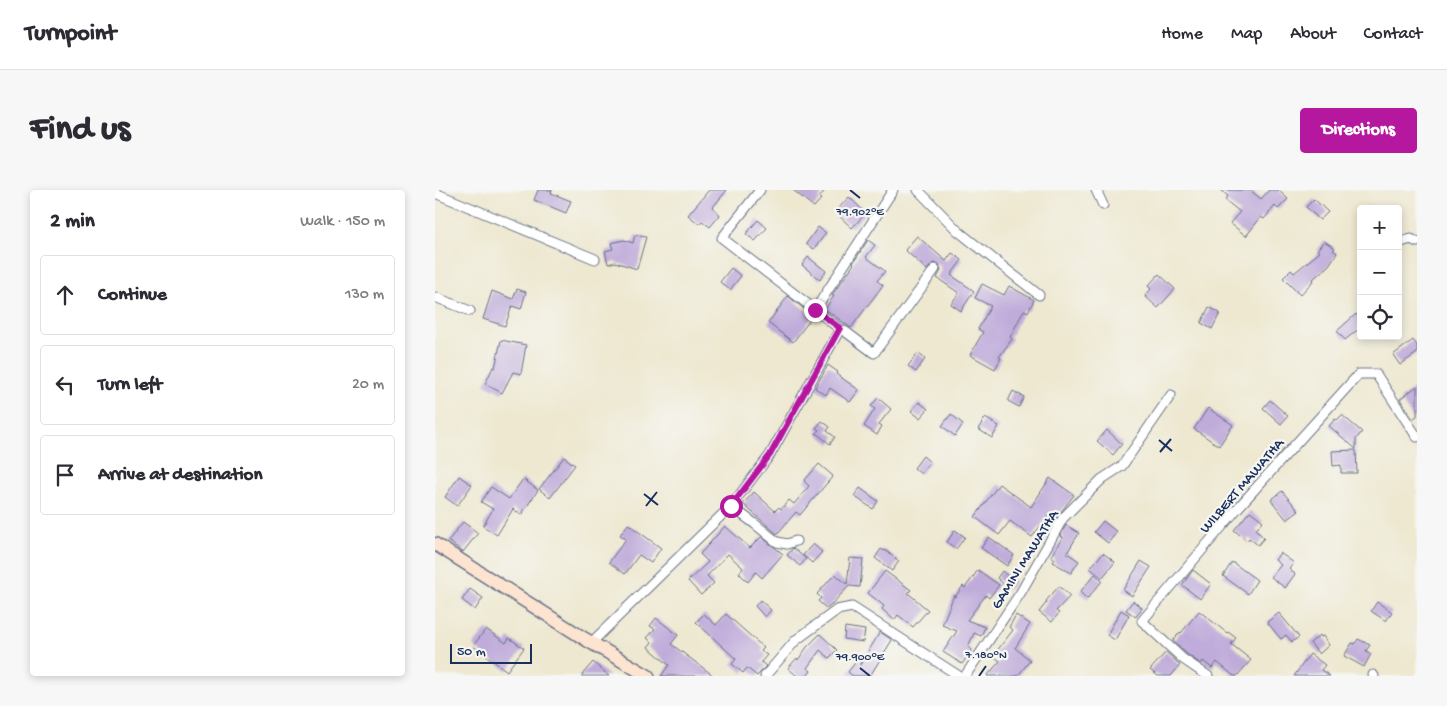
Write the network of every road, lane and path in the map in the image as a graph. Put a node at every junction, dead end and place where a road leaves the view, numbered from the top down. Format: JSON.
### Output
{"nodes":[{"id":1,"x":760,"y":190,"type":"edge"},
{"id":2,"x":893,"y":190,"type":"edge"},
{"id":3,"x":918,"y":190,"type":"edge"},
{"id":4,"x":1095,"y":190,"type":"edge"},
{"id":5,"x":435,"y":193,"type":"edge"},
{"id":6,"x":1103,"y":205,"type":"dead end"},
{"id":7,"x":1402,"y":242,"type":"edge"},
{"id":8,"x":1417,"y":242,"type":"edge"},
{"id":9,"x":595,"y":259,"type":"dead end"},
{"id":10,"x":935,"y":269,"type":"dead end"},
{"id":11,"x":1039,"y":295,"type":"dead end"},
{"id":12,"x":435,"y":297,"type":"edge"},
{"id":13,"x":815,"y":310,"type":"junction"},
{"id":14,"x":470,"y":311,"type":"dead end"},
{"id":15,"x":840,"y":328,"type":"junction"},
{"id":16,"x":1171,"y":395,"type":"dead end"},
{"id":17,"x":1417,"y":436,"type":"edge"},
{"id":18,"x":731,"y":506,"type":"junction"},
{"id":19,"x":796,"y":541,"type":"dead end"},
{"id":20,"x":435,"y":544,"type":"edge"},
{"id":21,"x":591,"y":643,"type":"junction"},
{"id":22,"x":648,"y":676,"type":"edge"},
{"id":23,"x":765,"y":676,"type":"edge"},
{"id":24,"x":959,"y":676,"type":"edge"},
{"id":25,"x":965,"y":676,"type":"edge"},
{"id":26,"x":1208,"y":676,"type":"edge"}],
"edges":[{"from":1,"to":13,"type":"street"},
{"from":2,"to":13,"type":"street"},
{"from":3,"to":11,"type":"street"},
{"from":4,"to":6,"type":"street"},
{"from":5,"to":9,"type":"street"},
{"from":7,"to":8,"type":"street"},
{"from":10,"to":15,"type":"street"},
{"from":12,"to":14,"type":"street"},
{"from":13,"to":15,"type":"street"},
{"from":15,"to":18,"type":"street"},
{"from":16,"to":25,"type":"street","name":"GAMINI MAWATHA"},
{"from":17,"to":26,"type":"street","name":"WILBERT MAWATHA"},
{"from":18,"to":19,"type":"street"},
{"from":18,"to":21,"type":"street"},
{"from":20,"to":21,"type":"street"},
{"from":21,"to":22,"type":"street"},
{"from":23,"to":24,"type":"street"}]}
